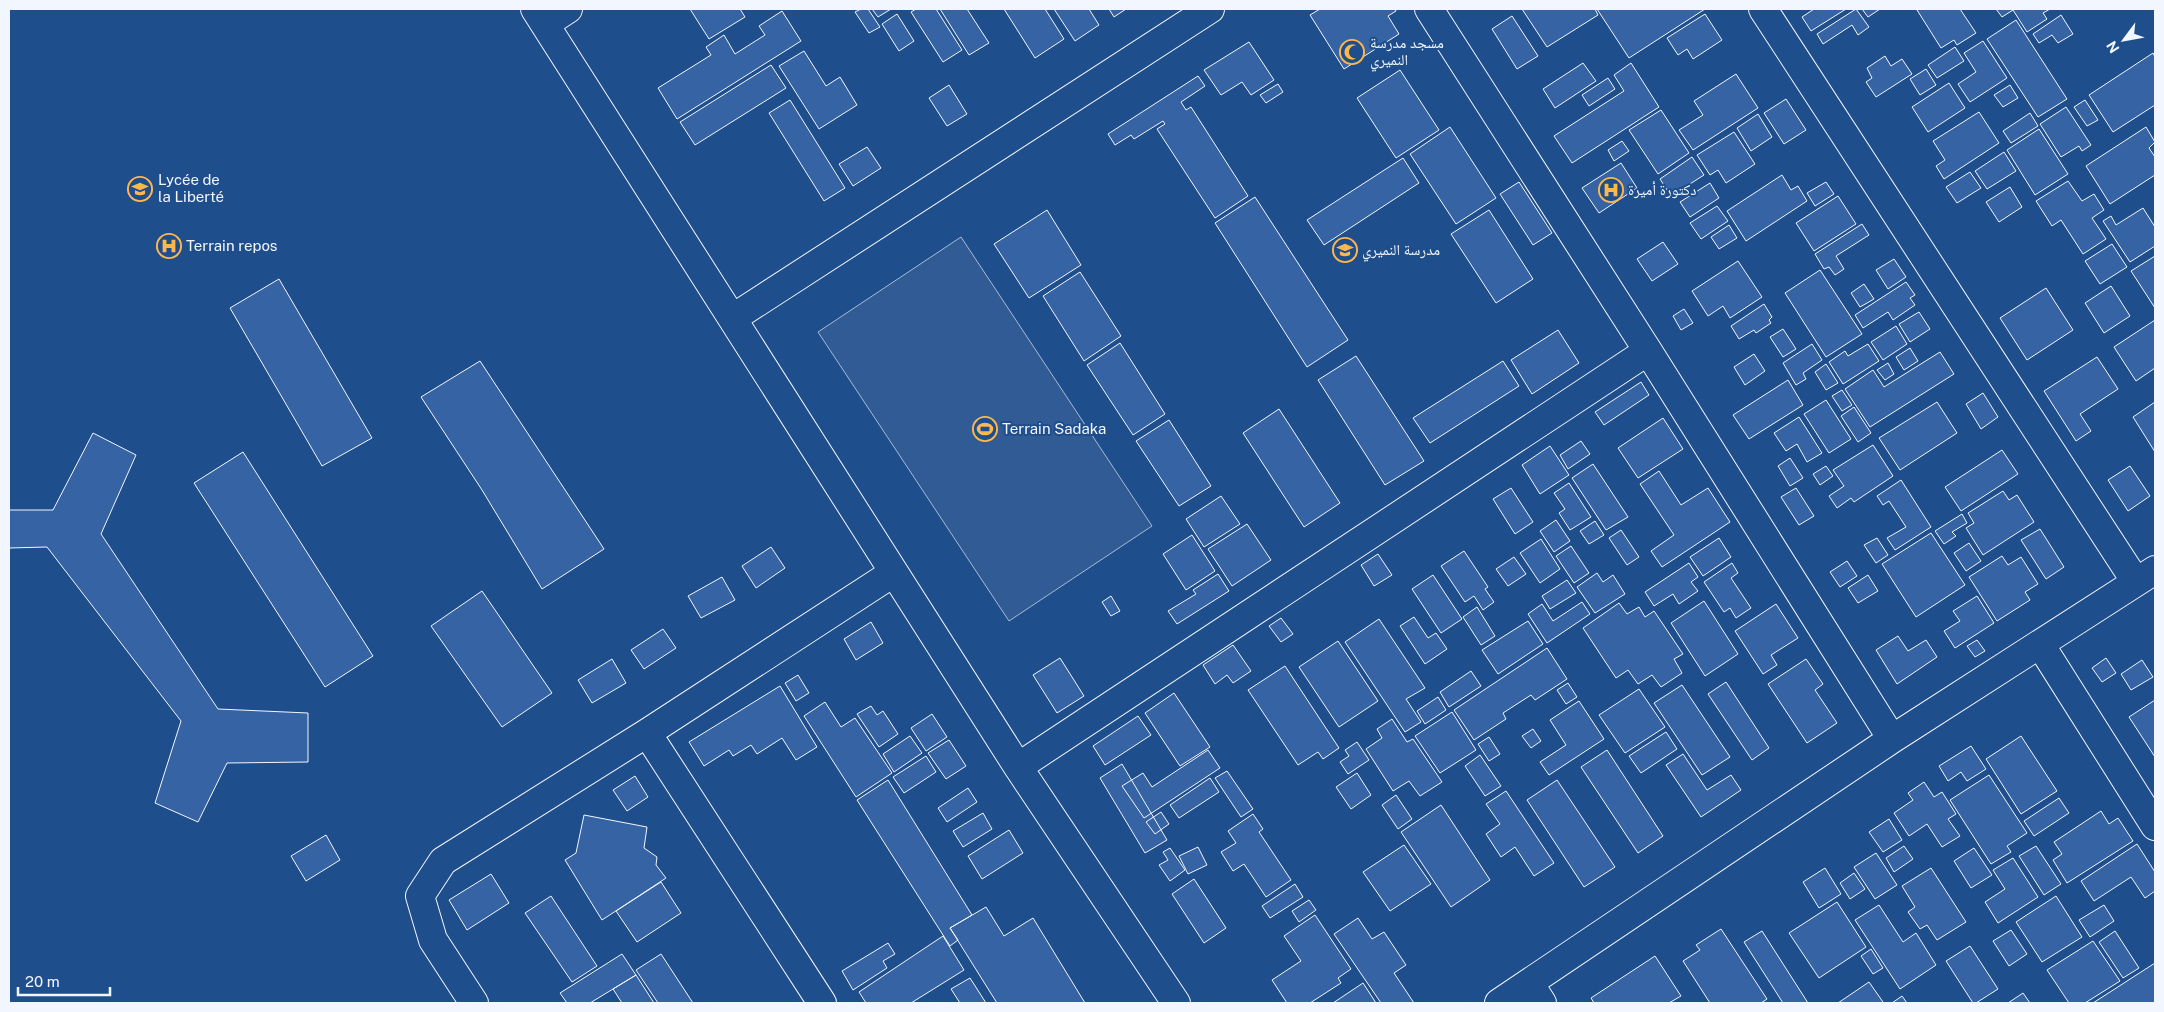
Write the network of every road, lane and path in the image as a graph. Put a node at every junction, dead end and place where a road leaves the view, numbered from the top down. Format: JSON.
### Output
{"nodes":[{"id":1,"x":568,"y":9,"type":"edge"},
{"id":2,"x":1210,"y":9,"type":"edge"},
{"id":3,"x":1429,"y":9,"type":"edge"},
{"id":4,"x":1763,"y":9,"type":"edge"},
{"id":5,"x":540,"y":16,"type":"edge"},
{"id":6,"x":733,"y":318,"type":"junction"},
{"id":7,"x":1648,"y":351,"type":"junction"},
{"id":8,"x":893,"y":573,"type":"junction"},
{"id":9,"x":2146,"y":576,"type":"edge"},
{"id":10,"x":2040,"y":644,"type":"junction"},
{"id":11,"x":647,"y":733,"type":"junction"},
{"id":12,"x":1892,"y":739,"type":"junction"},
{"id":13,"x":1018,"y":767,"type":"junction"},
{"id":14,"x":2155,"y":826,"type":"edge"},
{"id":15,"x":1535,"y":993,"type":"edge"},
{"id":16,"x":474,"y":1003,"type":"edge"},
{"id":17,"x":822,"y":1003,"type":"edge"},
{"id":18,"x":1176,"y":1003,"type":"edge"},
{"id":19,"x":1500,"y":1003,"type":"edge"}],
"edges":[{"from":1,"to":5,"type":"street"},
{"from":2,"to":6,"type":"street"},
{"from":3,"to":7,"type":"street"},
{"from":4,"to":9,"type":"street"},
{"from":5,"to":6,"type":"street"},
{"from":6,"to":8,"type":"street"},
{"from":7,"to":12,"type":"street"},
{"from":7,"to":13,"type":"street"},
{"from":8,"to":11,"type":"street"},
{"from":8,"to":13,"type":"street"},
{"from":9,"to":10,"type":"street"},
{"from":10,"to":12,"type":"street"},
{"from":10,"to":14,"type":"street"},
{"from":11,"to":16,"type":"street"},
{"from":11,"to":17,"type":"street"},
{"from":12,"to":15,"type":"street"},
{"from":13,"to":18,"type":"street"},
{"from":15,"to":19,"type":"street"}]}
